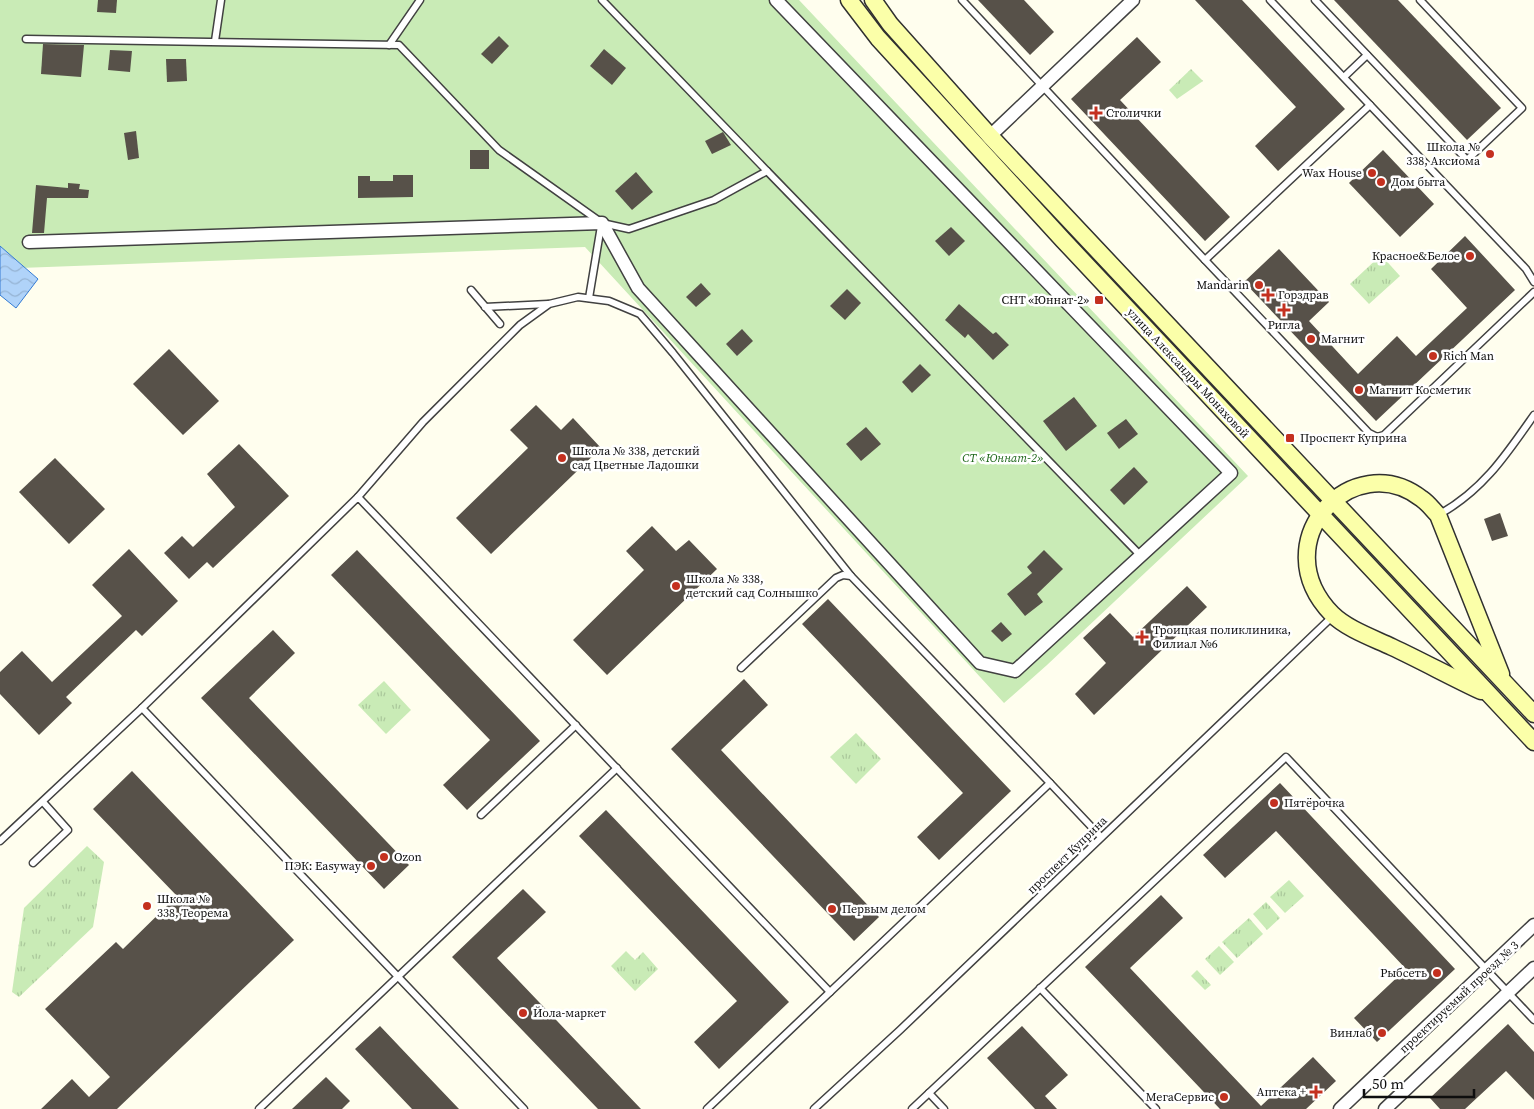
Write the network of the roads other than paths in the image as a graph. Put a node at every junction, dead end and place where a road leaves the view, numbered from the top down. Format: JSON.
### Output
{"nodes":[{"id":1,"x":221,"y":0,"type":"edge"},
{"id":2,"x":420,"y":0,"type":"edge"},
{"id":3,"x":602,"y":0,"type":"edge"},
{"id":4,"x":776,"y":0,"type":"edge"},
{"id":5,"x":849,"y":0,"type":"edge"},
{"id":6,"x":873,"y":0,"type":"edge"},
{"id":7,"x":962,"y":0,"type":"edge"},
{"id":8,"x":1133,"y":0,"type":"edge"},
{"id":9,"x":1270,"y":0,"type":"edge"},
{"id":10,"x":1315,"y":0,"type":"edge"},
{"id":11,"x":1420,"y":0,"type":"edge"},
{"id":12,"x":26,"y":39,"type":"dead end"},
{"id":13,"x":215,"y":41,"type":"junction"},
{"id":14,"x":388,"y":45,"type":"junction"},
{"id":15,"x":1367,"y":55,"type":"junction"},
{"id":16,"x":1344,"y":77,"type":"junction"},
{"id":17,"x":1042,"y":86,"type":"junction"},
{"id":18,"x":1370,"y":105,"type":"junction"},
{"id":19,"x":990,"y":136,"type":"junction"},
{"id":20,"x":767,"y":171,"type":"junction"},
{"id":21,"x":602,"y":223,"type":"junction"},
{"id":22,"x":29,"y":242,"type":"dead end"},
{"id":23,"x":1205,"y":260,"type":"junction"},
{"id":24,"x":1534,"y":282,"type":"edge"},
{"id":25,"x":471,"y":290,"type":"dead end"},
{"id":26,"x":1534,"y":292,"type":"edge"},
{"id":27,"x":589,"y":298,"type":"junction"},
{"id":28,"x":549,"y":304,"type":"junction"},
{"id":29,"x":484,"y":306,"type":"junction"},
{"id":30,"x":500,"y":324,"type":"dead end"},
{"id":31,"x":1534,"y":415,"type":"edge"},
{"id":32,"x":358,"y":498,"type":"junction"},
{"id":33,"x":1334,"y":501,"type":"junction"},
{"id":34,"x":1320,"y":514,"type":"junction"},
{"id":35,"x":1438,"y":515,"type":"junction"},
{"id":36,"x":1141,"y":556,"type":"junction"},
{"id":37,"x":851,"y":576,"type":"junction"},
{"id":38,"x":1334,"y":615,"type":"junction"},
{"id":39,"x":741,"y":668,"type":"dead end"},
{"id":40,"x":1505,"y":683,"type":"junction"},
{"id":41,"x":1491,"y":696,"type":"junction"},
{"id":42,"x":142,"y":708,"type":"junction"},
{"id":43,"x":1534,"y":714,"type":"edge"},
{"id":44,"x":576,"y":725,"type":"junction"},
{"id":45,"x":1534,"y":742,"type":"edge"},
{"id":46,"x":617,"y":768,"type":"junction"},
{"id":47,"x":1050,"y":783,"type":"junction"},
{"id":48,"x":43,"y":802,"type":"junction"},
{"id":49,"x":481,"y":815,"type":"dead end"},
{"id":50,"x":1101,"y":837,"type":"junction"},
{"id":51,"x":0,"y":842,"type":"edge"},
{"id":52,"x":33,"y":863,"type":"dead end"},
{"id":53,"x":1534,"y":925,"type":"edge"},
{"id":54,"x":1534,"y":968,"type":"edge"},
{"id":55,"x":1487,"y":970,"type":"junction"},
{"id":56,"x":398,"y":977,"type":"junction"},
{"id":57,"x":1040,"y":988,"type":"junction"},
{"id":58,"x":830,"y":992,"type":"junction"},
{"id":59,"x":1508,"y":993,"type":"junction"},
{"id":60,"x":1534,"y":1020,"type":"edge"},
{"id":61,"x":929,"y":1093,"type":"junction"},
{"id":62,"x":259,"y":1109,"type":"edge"},
{"id":63,"x":524,"y":1109,"type":"edge"},
{"id":64,"x":707,"y":1109,"type":"edge"},
{"id":65,"x":814,"y":1109,"type":"edge"},
{"id":66,"x":912,"y":1109,"type":"edge"},
{"id":67,"x":944,"y":1109,"type":"edge"},
{"id":68,"x":1156,"y":1109,"type":"edge"},
{"id":69,"x":1340,"y":1109,"type":"edge"},
{"id":70,"x":1385,"y":1109,"type":"edge"}],
"edges":[{"from":1,"to":13,"type":"lane"},
{"from":2,"to":14,"type":"lane"},
{"from":3,"to":20,"type":"lane"},
{"from":4,"to":36,"type":"street"},
{"from":5,"to":34,"type":"main road","name":"улица Александры Монаховой"},
{"from":6,"to":19,"type":"main road","name":"улица Александры Монаховой"},
{"from":7,"to":17,"type":"lane"},
{"from":8,"to":17,"type":"street"},
{"from":9,"to":16,"type":"lane"},
{"from":10,"to":15,"type":"lane"},
{"from":11,"to":15,"type":"lane"},
{"from":12,"to":13,"type":"lane"},
{"from":13,"to":14,"type":"lane"},
{"from":14,"to":21,"type":"lane"},
{"from":15,"to":16,"type":"lane"},
{"from":16,"to":18,"type":"lane"},
{"from":17,"to":19,"type":"street"},
{"from":17,"to":23,"type":"lane"},
{"from":18,"to":23,"type":"lane"},
{"from":18,"to":24,"type":"lane"},
{"from":19,"to":33,"type":"main road","name":"улица Александры Монаховой"},
{"from":20,"to":21,"type":"lane"},
{"from":20,"to":36,"type":"lane"},
{"from":21,"to":22,"type":"street"},
{"from":21,"to":27,"type":"lane"},
{"from":21,"to":36,"type":"street"},
{"from":23,"to":26,"type":"lane"},
{"from":25,"to":29,"type":"lane"},
{"from":27,"to":28,"type":"lane"},
{"from":27,"to":37,"type":"lane"},
{"from":28,"to":29,"type":"lane"},
{"from":28,"to":32,"type":"lane"},
{"from":29,"to":30,"type":"lane"},
{"from":31,"to":35,"type":"lane"},
{"from":32,"to":42,"type":"lane"},
{"from":32,"to":44,"type":"lane"},
{"from":33,"to":34,"type":"main road"},
{"from":33,"to":35,"type":"main road"},
{"from":33,"to":40,"type":"main road","name":"улица Александры Монаховой"},
{"from":34,"to":38,"type":"main road"},
{"from":34,"to":41,"type":"main road","name":"улица Александры Монаховой"},
{"from":35,"to":40,"type":"main road"},
{"from":37,"to":39,"type":"lane"},
{"from":37,"to":47,"type":"lane"},
{"from":38,"to":41,"type":"main road"},
{"from":38,"to":50,"type":"lane","name":"проспект Куприна"},
{"from":40,"to":43,"type":"main road","name":"улица Александры Монаховой"},
{"from":41,"to":45,"type":"main road","name":"улица Александры Монаховой"},
{"from":42,"to":48,"type":"lane"},
{"from":42,"to":56,"type":"lane"},
{"from":44,"to":46,"type":"lane"},
{"from":44,"to":49,"type":"lane"},
{"from":46,"to":56,"type":"lane"},
{"from":46,"to":58,"type":"lane"},
{"from":47,"to":50,"type":"lane"},
{"from":47,"to":58,"type":"lane"},
{"from":48,"to":51,"type":"lane"},
{"from":48,"to":52,"type":"lane"},
{"from":50,"to":65,"type":"lane","name":"проспект Куприна"},
{"from":53,"to":55,"type":"street","name":"проектируемый проезд № 3"},
{"from":54,"to":59,"type":"street"},
{"from":55,"to":57,"type":"lane"},
{"from":55,"to":59,"type":"lane"},
{"from":55,"to":69,"type":"street","name":"проектируемый проезд № 3"},
{"from":56,"to":62,"type":"lane"},
{"from":56,"to":63,"type":"lane"},
{"from":57,"to":61,"type":"lane"},
{"from":57,"to":68,"type":"lane"},
{"from":58,"to":64,"type":"lane"},
{"from":59,"to":60,"type":"lane"},
{"from":59,"to":70,"type":"street"},
{"from":61,"to":66,"type":"lane"},
{"from":61,"to":67,"type":"lane"}]}
